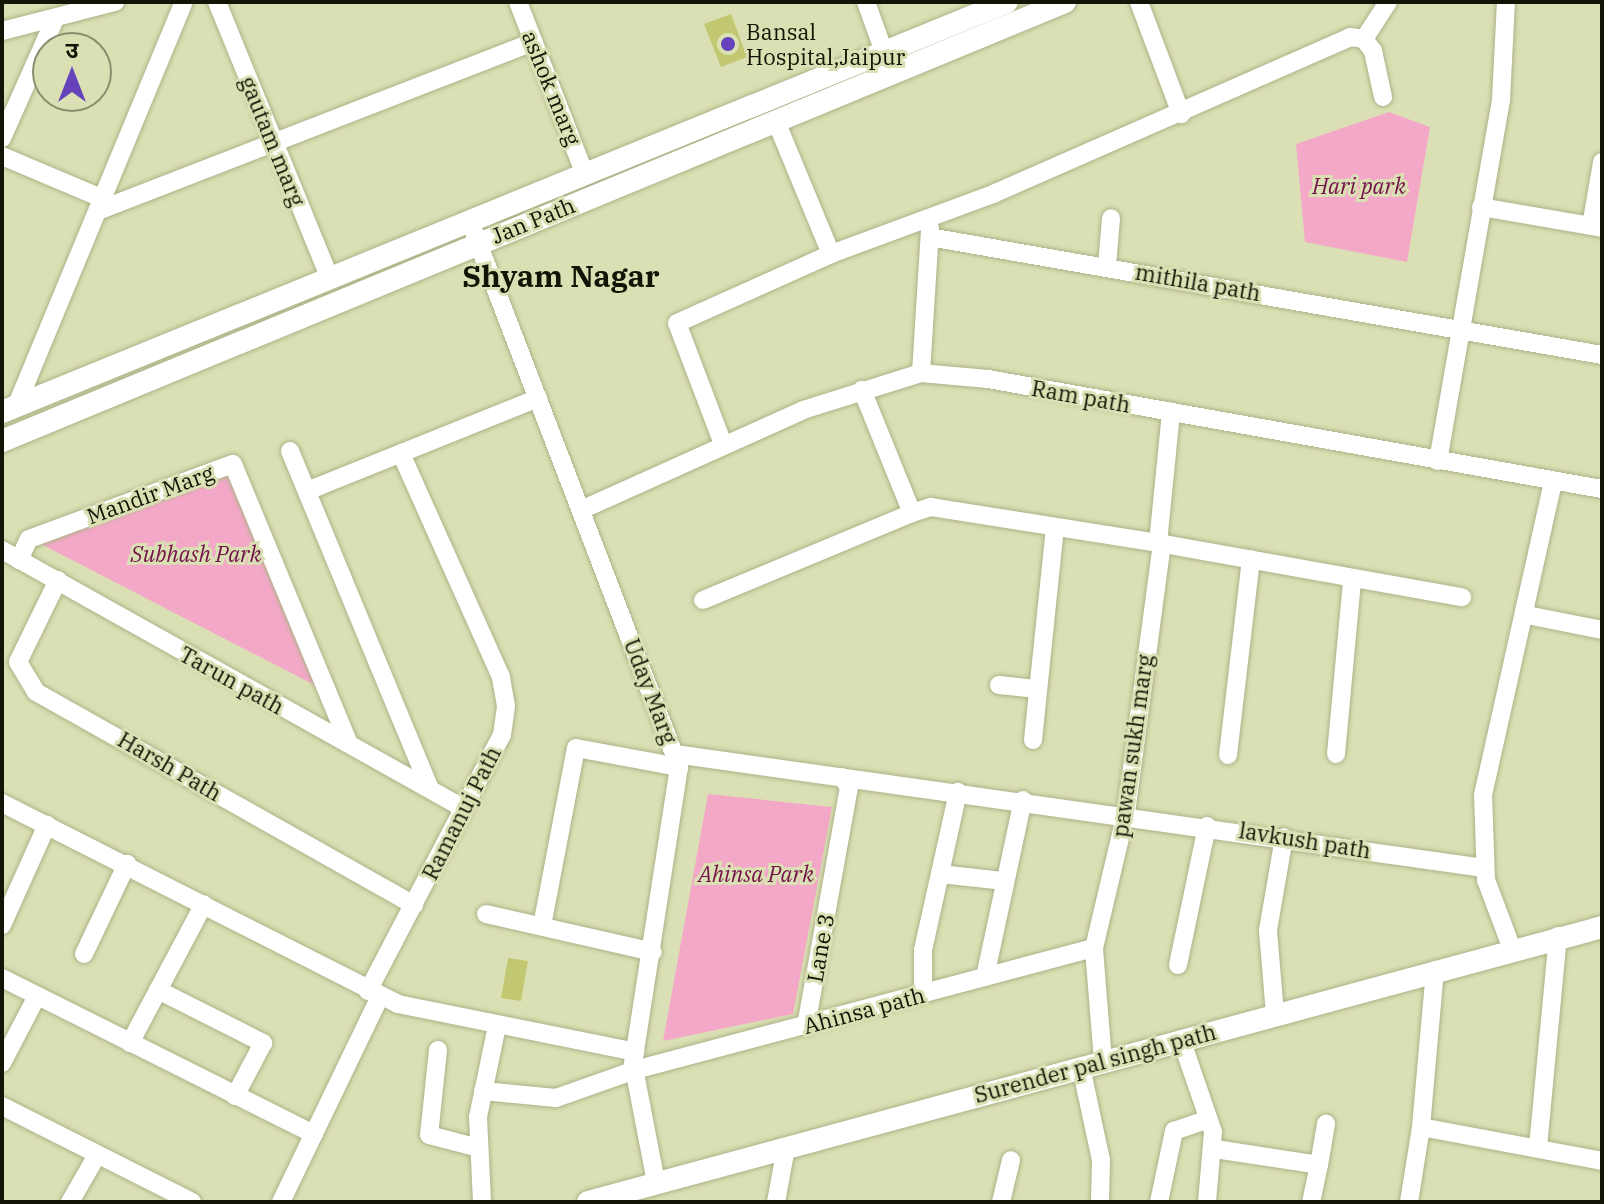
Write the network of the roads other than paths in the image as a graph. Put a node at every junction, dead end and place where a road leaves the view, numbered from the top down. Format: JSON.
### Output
{"nodes":[{"id":1,"x":115,"y":2,"type":"edge"},
{"id":2,"x":184,"y":2,"type":"edge"},
{"id":3,"x":217,"y":2,"type":"edge"},
{"id":4,"x":518,"y":2,"type":"edge"},
{"id":5,"x":866,"y":2,"type":"edge"},
{"id":6,"x":1065,"y":2,"type":"edge"},
{"id":7,"x":1139,"y":2,"type":"edge"},
{"id":8,"x":1388,"y":2,"type":"edge"},
{"id":9,"x":1506,"y":2,"type":"edge"},
{"id":10,"x":1002,"y":9,"type":"edge"},
{"id":11,"x":55,"y":19,"type":"junction"},
{"id":12,"x":2,"y":31,"type":"edge"},
{"id":13,"x":1364,"y":39,"type":"junction"},
{"id":14,"x":534,"y":42,"type":"junction"},
{"id":15,"x":884,"y":52,"type":"junction"},
{"id":16,"x":1383,"y":97,"type":"dead end"},
{"id":17,"x":1181,"y":114,"type":"junction"},
{"id":18,"x":776,"y":121,"type":"junction"},
{"id":19,"x":2,"y":138,"type":"edge"},
{"id":20,"x":273,"y":141,"type":"junction"},
{"id":21,"x":2,"y":156,"type":"edge"},
{"id":22,"x":1602,"y":162,"type":"edge"},
{"id":23,"x":585,"y":175,"type":"junction"},
{"id":24,"x":102,"y":205,"type":"junction"},
{"id":25,"x":1481,"y":207,"type":"junction"},
{"id":26,"x":926,"y":218,"type":"junction"},
{"id":27,"x":1111,"y":218,"type":"dead end"},
{"id":28,"x":1596,"y":227,"type":"edge"},
{"id":29,"x":474,"y":232,"type":"junction"},
{"id":30,"x":935,"y":238,"type":"junction"},
{"id":31,"x":831,"y":254,"type":"junction"},
{"id":32,"x":1107,"y":266,"type":"junction"},
{"id":33,"x":330,"y":279,"type":"junction"},
{"id":34,"x":1460,"y":333,"type":"junction"},
{"id":35,"x":1602,"y":355,"type":"edge"},
{"id":36,"x":921,"y":373,"type":"junction"},
{"id":37,"x":862,"y":390,"type":"junction"},
{"id":38,"x":538,"y":398,"type":"junction"},
{"id":39,"x":9,"y":410,"type":"edge"},
{"id":40,"x":1171,"y":412,"type":"junction"},
{"id":41,"x":2,"y":441,"type":"edge"},
{"id":42,"x":723,"y":444,"type":"junction"},
{"id":43,"x":290,"y":451,"type":"dead end"},
{"id":44,"x":401,"y":453,"type":"junction"},
{"id":45,"x":1438,"y":461,"type":"junction"},
{"id":46,"x":1553,"y":481,"type":"junction"},
{"id":47,"x":1602,"y":489,"type":"edge"},
{"id":48,"x":307,"y":491,"type":"junction"},
{"id":49,"x":581,"y":510,"type":"junction"},
{"id":50,"x":912,"y":513,"type":"junction"},
{"id":51,"x":1055,"y":527,"type":"junction"},
{"id":52,"x":1160,"y":543,"type":"junction"},
{"id":53,"x":2,"y":550,"type":"edge"},
{"id":54,"x":1251,"y":559,"type":"junction"},
{"id":55,"x":19,"y":560,"type":"junction"},
{"id":56,"x":58,"y":580,"type":"junction"},
{"id":57,"x":1352,"y":580,"type":"junction"},
{"id":58,"x":1462,"y":597,"type":"dead end"},
{"id":59,"x":703,"y":600,"type":"dead end"},
{"id":60,"x":1527,"y":615,"type":"junction"},
{"id":61,"x":1602,"y":630,"type":"edge"},
{"id":62,"x":999,"y":685,"type":"dead end"},
{"id":63,"x":1038,"y":689,"type":"junction"},
{"id":64,"x":1033,"y":740,"type":"dead end"},
{"id":65,"x":349,"y":744,"type":"junction"},
{"id":66,"x":1336,"y":754,"type":"dead end"},
{"id":67,"x":1228,"y":755,"type":"dead end"},
{"id":68,"x":677,"y":760,"type":"junction"},
{"id":69,"x":842,"y":777,"type":"junction"},
{"id":70,"x":429,"y":786,"type":"junction"},
{"id":71,"x":958,"y":792,"type":"junction"},
{"id":72,"x":1023,"y":800,"type":"junction"},
{"id":73,"x":2,"y":803,"type":"edge"},
{"id":74,"x":463,"y":808,"type":"junction"},
{"id":75,"x":1126,"y":813,"type":"junction"},
{"id":76,"x":47,"y":825,"type":"junction"},
{"id":77,"x":1207,"y":826,"type":"junction"},
{"id":78,"x":1284,"y":837,"type":"junction"},
{"id":79,"x":127,"y":864,"type":"junction"},
{"id":80,"x":1484,"y":868,"type":"junction"},
{"id":81,"x":940,"y":874,"type":"junction"},
{"id":82,"x":1003,"y":881,"type":"junction"},
{"id":83,"x":204,"y":904,"type":"junction"},
{"id":84,"x":414,"y":905,"type":"junction"},
{"id":85,"x":486,"y":914,"type":"dead end"},
{"id":86,"x":2,"y":925,"type":"edge"},
{"id":87,"x":542,"y":926,"type":"junction"},
{"id":88,"x":1602,"y":927,"type":"edge"},
{"id":89,"x":1558,"y":936,"type":"junction"},
{"id":90,"x":1094,"y":948,"type":"junction"},
{"id":91,"x":1512,"y":949,"type":"junction"},
{"id":92,"x":653,"y":952,"type":"junction"},
{"id":93,"x":84,"y":954,"type":"dead end"},
{"id":94,"x":1178,"y":965,"type":"dead end"},
{"id":95,"x":1435,"y":970,"type":"junction"},
{"id":96,"x":985,"y":977,"type":"junction"},
{"id":97,"x":2,"y":978,"type":"edge"},
{"id":98,"x":158,"y":990,"type":"junction"},
{"id":99,"x":923,"y":993,"type":"junction"},
{"id":100,"x":374,"y":994,"type":"junction"},
{"id":101,"x":37,"y":996,"type":"junction"},
{"id":102,"x":1275,"y":1014,"type":"junction"},
{"id":103,"x":497,"y":1026,"type":"junction"},
{"id":104,"x":806,"y":1026,"type":"junction"},
{"id":105,"x":1181,"y":1039,"type":"junction"},
{"id":106,"x":130,"y":1043,"type":"junction"},
{"id":107,"x":438,"y":1050,"type":"dead end"},
{"id":108,"x":635,"y":1061,"type":"junction"},
{"id":109,"x":1103,"y":1061,"type":"junction"},
{"id":110,"x":2,"y":1063,"type":"edge"},
{"id":111,"x":1081,"y":1067,"type":"junction"},
{"id":112,"x":483,"y":1091,"type":"junction"},
{"id":113,"x":235,"y":1096,"type":"junction"},
{"id":114,"x":2,"y":1106,"type":"edge"},
{"id":115,"x":1208,"y":1119,"type":"junction"},
{"id":116,"x":1326,"y":1124,"type":"dead end"},
{"id":117,"x":1421,"y":1127,"type":"junction"},
{"id":118,"x":314,"y":1134,"type":"junction"},
{"id":119,"x":475,"y":1147,"type":"junction"},
{"id":120,"x":1538,"y":1147,"type":"junction"},
{"id":121,"x":786,"y":1148,"type":"junction"},
{"id":122,"x":1215,"y":1149,"type":"junction"},
{"id":123,"x":97,"y":1155,"type":"junction"},
{"id":124,"x":1011,"y":1160,"type":"dead end"},
{"id":125,"x":1602,"y":1161,"type":"edge"},
{"id":126,"x":1319,"y":1165,"type":"junction"},
{"id":127,"x":656,"y":1183,"type":"junction"},
{"id":128,"x":186,"y":1201,"type":"edge"},
{"id":129,"x":70,"y":1202,"type":"edge"},
{"id":130,"x":281,"y":1202,"type":"edge"},
{"id":131,"x":482,"y":1202,"type":"edge"},
{"id":132,"x":588,"y":1202,"type":"edge"},
{"id":133,"x":776,"y":1202,"type":"edge"},
{"id":134,"x":1001,"y":1202,"type":"edge"},
{"id":135,"x":1100,"y":1202,"type":"edge"},
{"id":136,"x":1159,"y":1202,"type":"edge"},
{"id":137,"x":1207,"y":1202,"type":"edge"},
{"id":138,"x":1311,"y":1202,"type":"edge"},
{"id":139,"x":1409,"y":1202,"type":"edge"}],
"edges":[{"from":1,"to":11,"type":"street"},
{"from":2,"to":24,"type":"street"},
{"from":3,"to":20,"type":"street","name":"gautam marg"},
{"from":4,"to":14,"type":"street","name":"ashok marg"},
{"from":5,"to":15,"type":"street"},
{"from":6,"to":10,"type":"street","name":"Jan Path"},
{"from":7,"to":17,"type":"street"},
{"from":8,"to":13,"type":"street"},
{"from":9,"to":25,"type":"street"},
{"from":10,"to":15,"type":"street","name":"Jan Path"},
{"from":10,"to":18,"type":"street","name":"Jan Path"},
{"from":11,"to":12,"type":"street"},
{"from":11,"to":19,"type":"street"},
{"from":13,"to":16,"type":"street"},
{"from":13,"to":17,"type":"street"},
{"from":14,"to":20,"type":"street"},
{"from":14,"to":23,"type":"street","name":"ashok marg"},
{"from":15,"to":23,"type":"street","name":"Jan Path"},
{"from":17,"to":26,"type":"street"},
{"from":18,"to":29,"type":"street","name":"Jan Path"},
{"from":18,"to":31,"type":"street"},
{"from":20,"to":24,"type":"street"},
{"from":20,"to":33,"type":"street","name":"gautam marg"},
{"from":21,"to":24,"type":"street"},
{"from":22,"to":28,"type":"street"},
{"from":23,"to":29,"type":"street","name":"Jan Path"},
{"from":24,"to":39,"type":"street"},
{"from":25,"to":28,"type":"street"},
{"from":25,"to":34,"type":"street"},
{"from":26,"to":30,"type":"street"},
{"from":26,"to":31,"type":"street"},
{"from":27,"to":32,"type":"street"},
{"from":29,"to":33,"type":"street","name":"Jan Path"},
{"from":29,"to":38,"type":"street","name":"Uday Marg"},
{"from":29,"to":41,"type":"street","name":"Jan Path"},
{"from":30,"to":32,"type":"street","name":"mithila path"},
{"from":30,"to":36,"type":"street"},
{"from":31,"to":42,"type":"street"},
{"from":32,"to":34,"type":"street","name":"mithila path"},
{"from":33,"to":39,"type":"street","name":"Jan Path"},
{"from":34,"to":35,"type":"street","name":"mithila path"},
{"from":34,"to":45,"type":"street"},
{"from":36,"to":37,"type":"street","name":"Ram path"},
{"from":36,"to":40,"type":"street","name":"Ram path"},
{"from":37,"to":42,"type":"street","name":"Ram path"},
{"from":37,"to":50,"type":"street"},
{"from":38,"to":44,"type":"street"},
{"from":38,"to":49,"type":"street","name":"Uday Marg"},
{"from":40,"to":45,"type":"street","name":"Ram path"},
{"from":40,"to":52,"type":"street","name":"pawan sukh marg"},
{"from":42,"to":49,"type":"street","name":"Ram path"},
{"from":43,"to":48,"type":"street"},
{"from":44,"to":48,"type":"street"},
{"from":44,"to":74,"type":"street","name":"Ramanuj Path"},
{"from":45,"to":46,"type":"street","name":"Ram path"},
{"from":46,"to":47,"type":"street","name":"Ram path"},
{"from":46,"to":60,"type":"street"},
{"from":48,"to":70,"type":"street"},
{"from":49,"to":68,"type":"street","name":"Uday Marg"},
{"from":50,"to":51,"type":"street"},
{"from":50,"to":59,"type":"street"},
{"from":51,"to":52,"type":"street"},
{"from":51,"to":63,"type":"street"},
{"from":52,"to":54,"type":"street"},
{"from":52,"to":75,"type":"street","name":"pawan sukh marg"},
{"from":53,"to":55,"type":"street","name":"Tarun path"},
{"from":54,"to":57,"type":"street"},
{"from":54,"to":67,"type":"street"},
{"from":55,"to":56,"type":"street","name":"Tarun path"},
{"from":55,"to":65,"type":"street","name":"Mandir Marg"},
{"from":56,"to":65,"type":"street","name":"Tarun path"},
{"from":56,"to":84,"type":"street","name":"Harsh Path"},
{"from":57,"to":58,"type":"street"},
{"from":57,"to":66,"type":"street"},
{"from":60,"to":61,"type":"street"},
{"from":60,"to":80,"type":"street"},
{"from":62,"to":63,"type":"street"},
{"from":63,"to":64,"type":"street"},
{"from":65,"to":70,"type":"street","name":"Tarun path"},
{"from":68,"to":69,"type":"street","name":"lavkush path"},
{"from":68,"to":87,"type":"street","name":"lavkush path"},
{"from":68,"to":92,"type":"street","name":"Uday Marg"},
{"from":69,"to":71,"type":"street","name":"lavkush path"},
{"from":69,"to":104,"type":"street","name":"Lane 3"},
{"from":70,"to":74,"type":"street","name":"Tarun path"},
{"from":71,"to":72,"type":"street","name":"lavkush path"},
{"from":71,"to":81,"type":"street"},
{"from":72,"to":75,"type":"street","name":"lavkush path"},
{"from":72,"to":82,"type":"street"},
{"from":73,"to":76,"type":"street"},
{"from":74,"to":84,"type":"street","name":"Ramanuj Path"},
{"from":75,"to":77,"type":"street","name":"lavkush path"},
{"from":75,"to":90,"type":"street","name":"pawan sukh marg"},
{"from":76,"to":79,"type":"street"},
{"from":76,"to":86,"type":"street"},
{"from":77,"to":78,"type":"street","name":"lavkush path"},
{"from":77,"to":94,"type":"street"},
{"from":78,"to":80,"type":"street","name":"lavkush path"},
{"from":78,"to":102,"type":"street"},
{"from":79,"to":83,"type":"street"},
{"from":79,"to":93,"type":"street"},
{"from":80,"to":91,"type":"street"},
{"from":81,"to":82,"type":"street"},
{"from":81,"to":99,"type":"street"},
{"from":82,"to":96,"type":"street"},
{"from":83,"to":98,"type":"street"},
{"from":83,"to":100,"type":"street"},
{"from":84,"to":100,"type":"street","name":"Ramanuj Path"},
{"from":85,"to":87,"type":"street"},
{"from":87,"to":92,"type":"street"},
{"from":88,"to":89,"type":"street","name":"Surender pal singh path"},
{"from":89,"to":91,"type":"street","name":"Surender pal singh path"},
{"from":89,"to":120,"type":"street"},
{"from":90,"to":96,"type":"street","name":"Ahinsa path"},
{"from":90,"to":109,"type":"street","name":"pawan sukh marg"},
{"from":91,"to":95,"type":"street","name":"Surender pal singh path"},
{"from":92,"to":108,"type":"street","name":"Uday Marg"},
{"from":95,"to":102,"type":"street","name":"Surender pal singh path"},
{"from":95,"to":117,"type":"street"},
{"from":96,"to":99,"type":"street","name":"Ahinsa path"},
{"from":97,"to":101,"type":"street"},
{"from":98,"to":106,"type":"street"},
{"from":98,"to":113,"type":"street"},
{"from":99,"to":104,"type":"street","name":"Ahinsa path"},
{"from":100,"to":103,"type":"street"},
{"from":100,"to":118,"type":"street","name":"Ramanuj Path"},
{"from":101,"to":106,"type":"street"},
{"from":101,"to":110,"type":"street"},
{"from":102,"to":105,"type":"street","name":"Surender pal singh path"},
{"from":103,"to":108,"type":"street"},
{"from":103,"to":112,"type":"street"},
{"from":104,"to":108,"type":"street","name":"Ahinsa path"},
{"from":105,"to":109,"type":"street","name":"Surender pal singh path"},
{"from":105,"to":115,"type":"street"},
{"from":106,"to":113,"type":"street"},
{"from":107,"to":119,"type":"street"},
{"from":108,"to":112,"type":"street","name":"Ahinsa path"},
{"from":108,"to":127,"type":"street","name":"Uday Marg"},
{"from":109,"to":111,"type":"street","name":"Surender pal singh path"},
{"from":111,"to":121,"type":"street","name":"Surender pal singh path"},
{"from":111,"to":135,"type":"street"},
{"from":112,"to":119,"type":"street"},
{"from":113,"to":118,"type":"street"},
{"from":114,"to":123,"type":"street"},
{"from":115,"to":122,"type":"street"},
{"from":115,"to":136,"type":"street"},
{"from":116,"to":126,"type":"street"},
{"from":117,"to":120,"type":"street"},
{"from":117,"to":139,"type":"street"},
{"from":118,"to":130,"type":"street","name":"Ramanuj Path"},
{"from":119,"to":131,"type":"street"},
{"from":120,"to":125,"type":"street"},
{"from":121,"to":127,"type":"street","name":"Surender pal singh path"},
{"from":121,"to":133,"type":"street"},
{"from":122,"to":126,"type":"street"},
{"from":122,"to":137,"type":"street"},
{"from":123,"to":128,"type":"street"},
{"from":123,"to":129,"type":"street"},
{"from":124,"to":134,"type":"street"},
{"from":126,"to":138,"type":"street"},
{"from":127,"to":132,"type":"street","name":"Surender pal singh path"}]}
